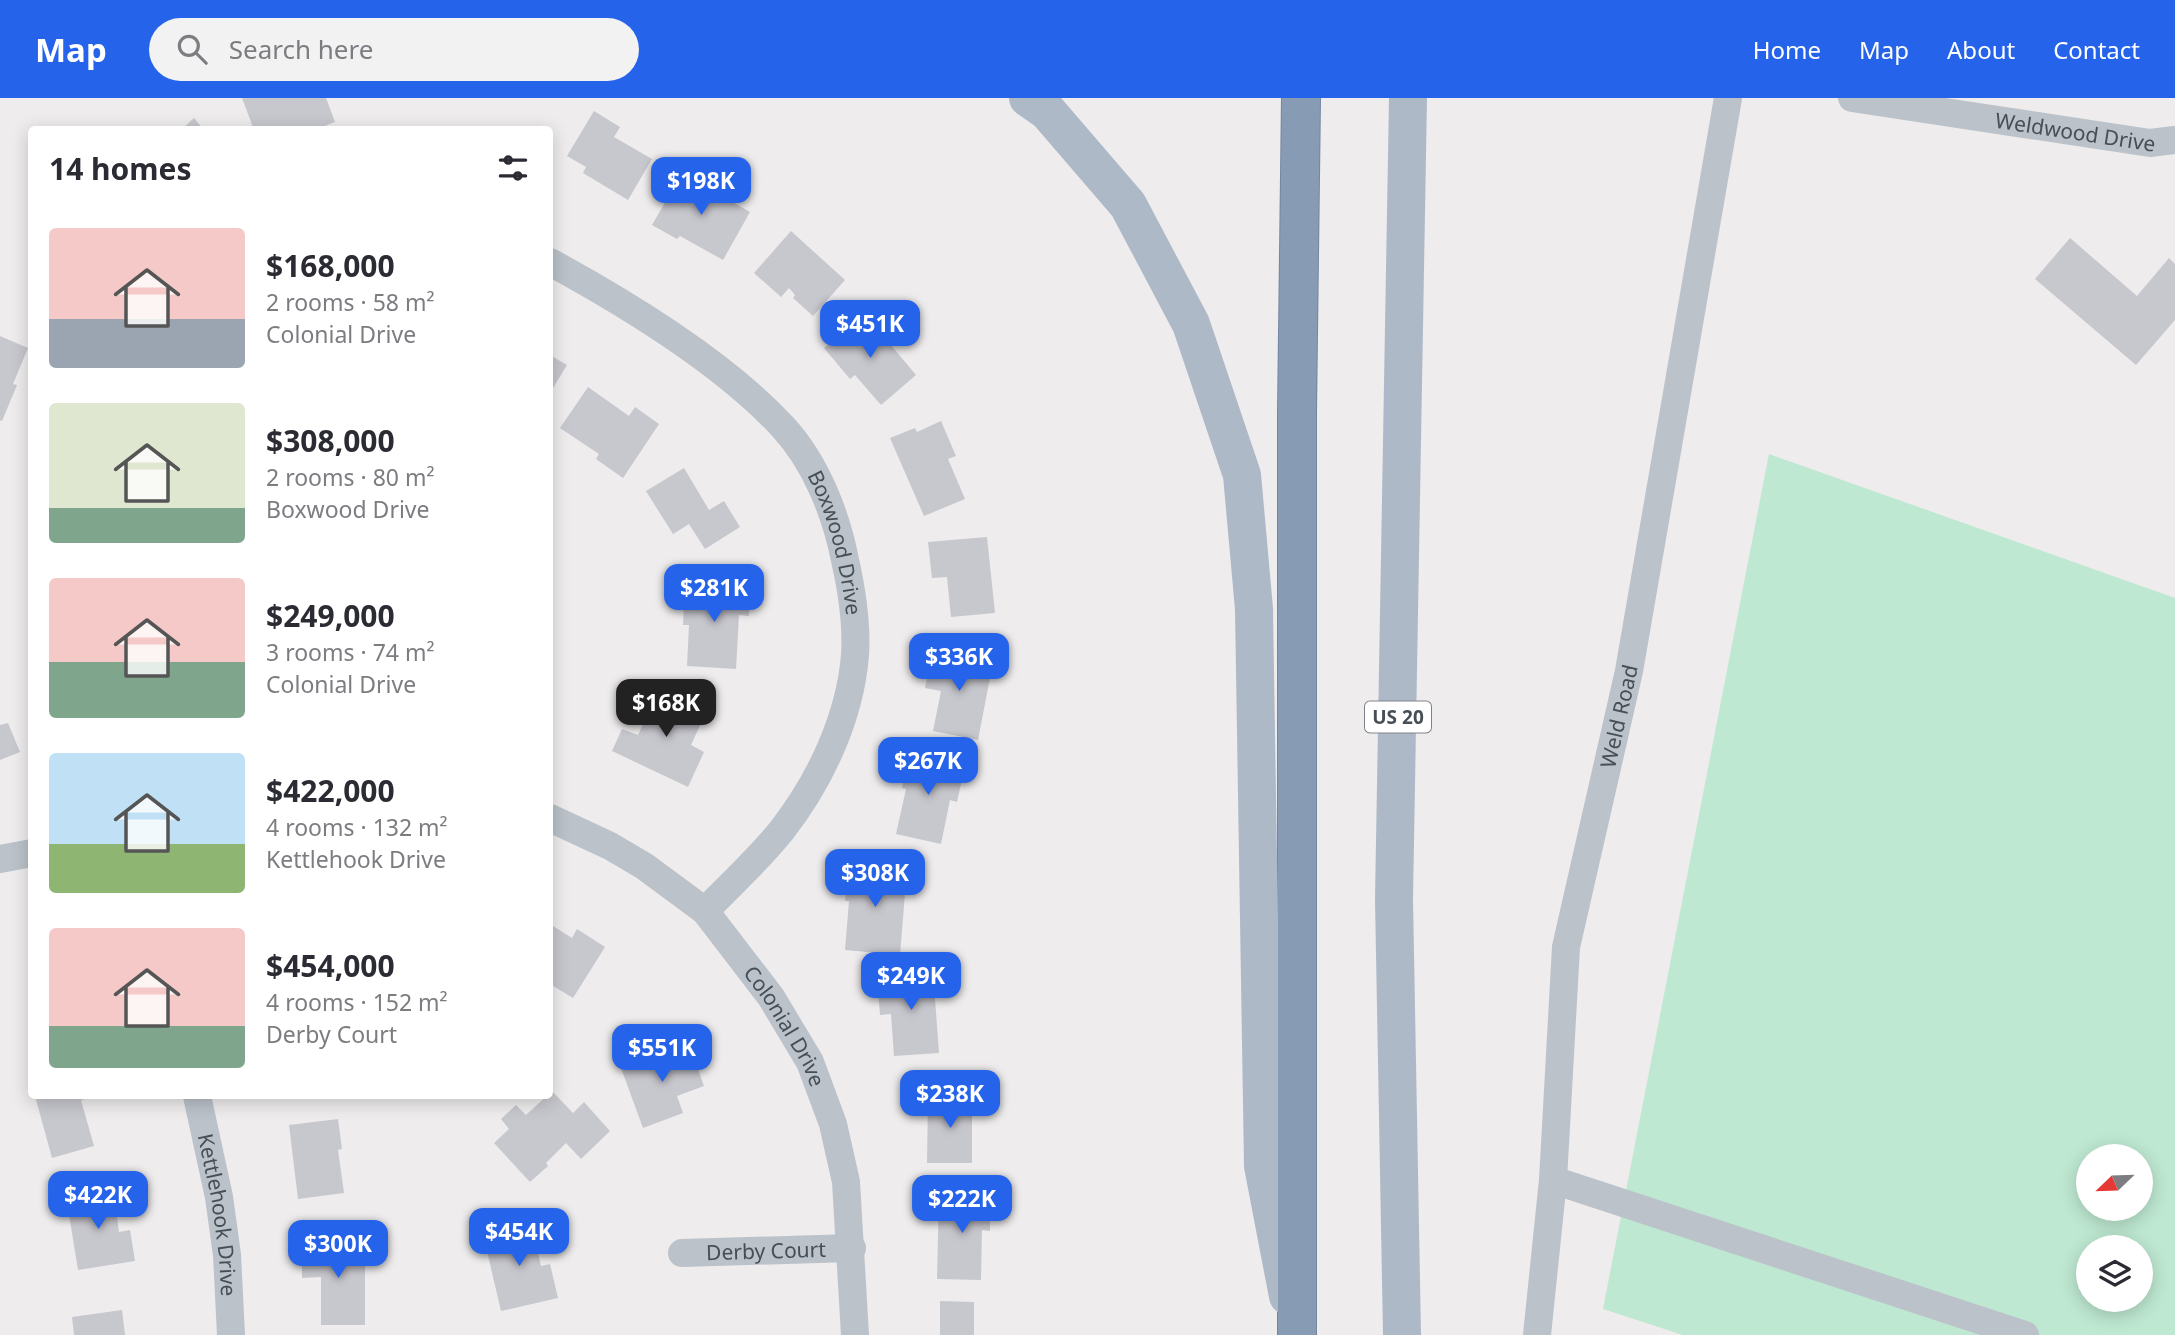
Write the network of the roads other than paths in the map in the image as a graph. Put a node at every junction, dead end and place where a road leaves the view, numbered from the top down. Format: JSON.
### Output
{"nodes":[{"id":1,"x":1028,"y":98,"type":"edge"},
{"id":2,"x":1301,"y":98,"type":"edge"},
{"id":3,"x":1408,"y":98,"type":"edge"},
{"id":4,"x":1728,"y":98,"type":"edge"},
{"id":5,"x":1852,"y":98,"type":"edge"},
{"id":6,"x":2175,"y":140,"type":"edge"},
{"id":7,"x":553,"y":264,"type":"edge"},
{"id":8,"x":553,"y":819,"type":"edge"},
{"id":9,"x":28,"y":854,"type":"edge"},
{"id":10,"x":0,"y":859,"type":"edge"},
{"id":11,"x":705,"y":911,"type":"junction"},
{"id":12,"x":198,"y":1099,"type":"edge"},
{"id":13,"x":1553,"y":1180,"type":"junction"},
{"id":14,"x":852,"y":1248,"type":"junction"},
{"id":15,"x":682,"y":1253,"type":"dead end"},
{"id":16,"x":231,"y":1335,"type":"edge"},
{"id":17,"x":855,"y":1335,"type":"edge"},
{"id":18,"x":1296,"y":1335,"type":"edge"},
{"id":19,"x":1402,"y":1335,"type":"edge"},
{"id":20,"x":1537,"y":1335,"type":"edge"},
{"id":21,"x":2025,"y":1335,"type":"edge"}],
"edges":[{"from":1,"to":18,"type":"main road"},
{"from":2,"to":18,"type":"highway"},
{"from":3,"to":19,"type":"main road","number":"US 20"},
{"from":4,"to":13,"type":"street","name":"Weld Road"},
{"from":5,"to":6,"type":"street","name":"Weldwood Drive"},
{"from":7,"to":11,"type":"street","name":"Boxwood Drive"},
{"from":8,"to":11,"type":"street","name":"Colonial Drive"},
{"from":9,"to":10,"type":"street"},
{"from":11,"to":14,"type":"street","name":"Colonial Drive"},
{"from":12,"to":16,"type":"street","name":"Kettlehook Drive"},
{"from":13,"to":20,"type":"street","name":"Weld Road"},
{"from":13,"to":21,"type":"street"},
{"from":14,"to":15,"type":"street","name":"Derby Court"},
{"from":14,"to":17,"type":"street","name":"Colonial Drive"}]}
